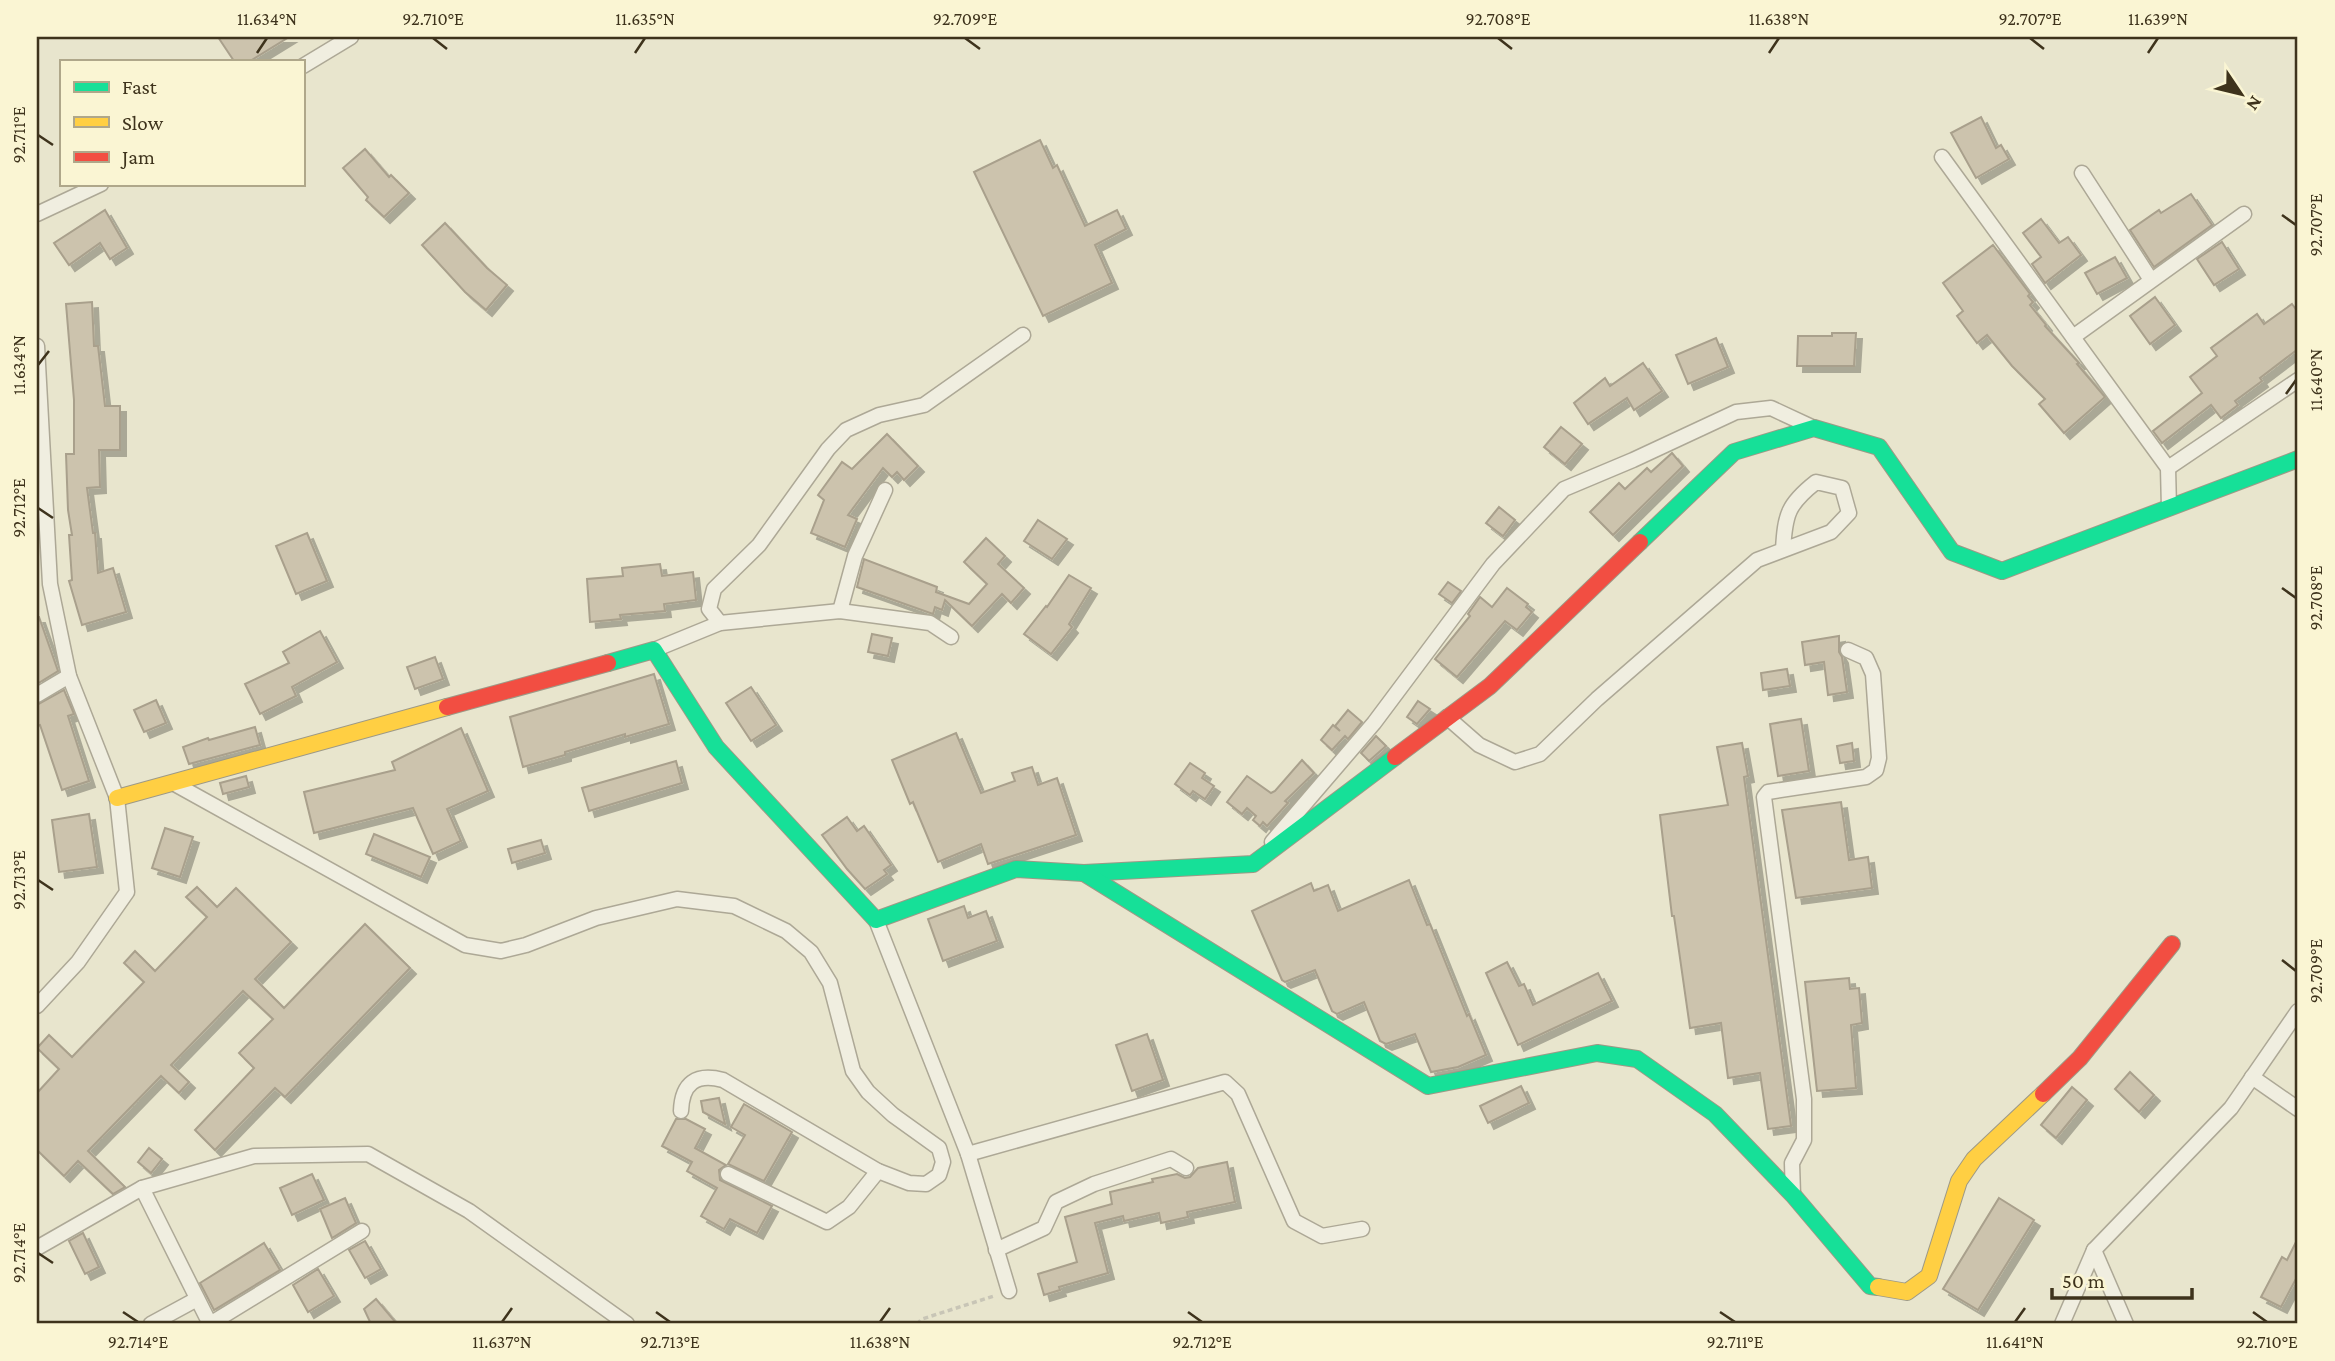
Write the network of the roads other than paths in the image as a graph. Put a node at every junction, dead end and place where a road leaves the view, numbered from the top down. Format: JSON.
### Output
{"nodes":[{"id":1,"x":351,"y":37,"type":"edge"},
{"id":2,"x":304,"y":65,"type":"edge"},
{"id":3,"x":1942,"y":157,"type":"dead end"},
{"id":4,"x":2082,"y":173,"type":"dead end"},
{"id":5,"x":97,"y":186,"type":"edge"},
{"id":6,"x":37,"y":214,"type":"edge"},
{"id":7,"x":2244,"y":214,"type":"dead end"},
{"id":8,"x":2151,"y":280,"type":"junction"},
{"id":9,"x":1023,"y":335,"type":"dead end"},
{"id":10,"x":2073,"y":337,"type":"junction"},
{"id":11,"x":37,"y":346,"type":"edge"},
{"id":12,"x":2298,"y":380,"type":"edge"},
{"id":13,"x":1814,"y":428,"type":"junction"},
{"id":14,"x":2298,"y":460,"type":"edge"},
{"id":15,"x":2168,"y":468,"type":"junction"},
{"id":16,"x":885,"y":490,"type":"dead end"},
{"id":17,"x":2169,"y":508,"type":"junction"},
{"id":18,"x":1783,"y":550,"type":"junction"},
{"id":19,"x":43,"y":584,"type":"edge"},
{"id":20,"x":840,"y":611,"type":"junction"},
{"id":21,"x":720,"y":624,"type":"junction"},
{"id":22,"x":951,"y":637,"type":"dead end"},
{"id":23,"x":654,"y":650,"type":"junction"},
{"id":24,"x":1848,"y":650,"type":"dead end"},
{"id":25,"x":69,"y":676,"type":"junction"},
{"id":26,"x":37,"y":695,"type":"edge"},
{"id":27,"x":1447,"y":717,"type":"junction"},
{"id":28,"x":173,"y":783,"type":"junction"},
{"id":29,"x":117,"y":798,"type":"junction"},
{"id":30,"x":1253,"y":864,"type":"junction"},
{"id":31,"x":1084,"y":873,"type":"junction"},
{"id":32,"x":876,"y":920,"type":"junction"},
{"id":33,"x":2172,"y":944,"type":"dead end"},
{"id":34,"x":37,"y":1006,"type":"edge"},
{"id":35,"x":2298,"y":1011,"type":"edge"},
{"id":36,"x":2252,"y":1077,"type":"junction"},
{"id":37,"x":2298,"y":1109,"type":"edge"},
{"id":38,"x":681,"y":1111,"type":"dead end"},
{"id":39,"x":968,"y":1154,"type":"junction"},
{"id":40,"x":1186,"y":1168,"type":"dead end"},
{"id":41,"x":878,"y":1171,"type":"junction"},
{"id":42,"x":728,"y":1174,"type":"dead end"},
{"id":43,"x":142,"y":1188,"type":"junction"},
{"id":44,"x":1793,"y":1195,"type":"junction"},
{"id":45,"x":1362,"y":1228,"type":"dead end"},
{"id":46,"x":362,"y":1231,"type":"dead end"},
{"id":47,"x":37,"y":1248,"type":"edge"},
{"id":48,"x":996,"y":1250,"type":"junction"},
{"id":49,"x":2094,"y":1250,"type":"junction"},
{"id":50,"x":1009,"y":1291,"type":"road end"},
{"id":51,"x":197,"y":1299,"type":"junction"},
{"id":52,"x":151,"y":1324,"type":"edge"},
{"id":53,"x":210,"y":1324,"type":"edge"},
{"id":54,"x":627,"y":1324,"type":"edge"},
{"id":55,"x":2062,"y":1324,"type":"edge"},
{"id":56,"x":2126,"y":1324,"type":"edge"}],
"edges":[{"from":1,"to":2,"type":"street"},
{"from":3,"to":10,"type":"street"},
{"from":4,"to":8,"type":"street"},
{"from":5,"to":6,"type":"street"},
{"from":7,"to":8,"type":"street"},
{"from":8,"to":10,"type":"street"},
{"from":9,"to":21,"type":"street"},
{"from":10,"to":15,"type":"street"},
{"from":11,"to":19,"type":"street"},
{"from":12,"to":15,"type":"street"},
{"from":13,"to":17,"type":"street"},
{"from":13,"to":27,"type":"street"},
{"from":13,"to":30,"type":"street"},
{"from":14,"to":17,"type":"street"},
{"from":15,"to":17,"type":"street"},
{"from":16,"to":20,"type":"street"},
{"from":18,"to":18,"type":"street"},
{"from":18,"to":27,"type":"street"},
{"from":19,"to":25,"type":"street"},
{"from":20,"to":21,"type":"street"},
{"from":20,"to":22,"type":"street"},
{"from":21,"to":23,"type":"street"},
{"from":23,"to":28,"type":"street"},
{"from":23,"to":32,"type":"street"},
{"from":24,"to":44,"type":"street"},
{"from":25,"to":26,"type":"street"},
{"from":25,"to":29,"type":"street"},
{"from":27,"to":30,"type":"street"},
{"from":28,"to":29,"type":"street"},
{"from":28,"to":41,"type":"street"},
{"from":29,"to":34,"type":"street"},
{"from":30,"to":31,"type":"street"},
{"from":31,"to":32,"type":"street"},
{"from":31,"to":44,"type":"street"},
{"from":32,"to":39,"type":"street"},
{"from":33,"to":44,"type":"street"},
{"from":35,"to":36,"type":"street"},
{"from":36,"to":37,"type":"street"},
{"from":36,"to":49,"type":"street"},
{"from":38,"to":41,"type":"street"},
{"from":39,"to":45,"type":"street"},
{"from":39,"to":48,"type":"street"},
{"from":40,"to":48,"type":"street"},
{"from":41,"to":42,"type":"street"},
{"from":43,"to":47,"type":"street"},
{"from":43,"to":51,"type":"street"},
{"from":43,"to":54,"type":"street"},
{"from":46,"to":53,"type":"street"},
{"from":48,"to":50,"type":"street"},
{"from":49,"to":55,"type":"street"},
{"from":49,"to":56,"type":"street"},
{"from":51,"to":52,"type":"street"},
{"from":51,"to":53,"type":"street"}]}
